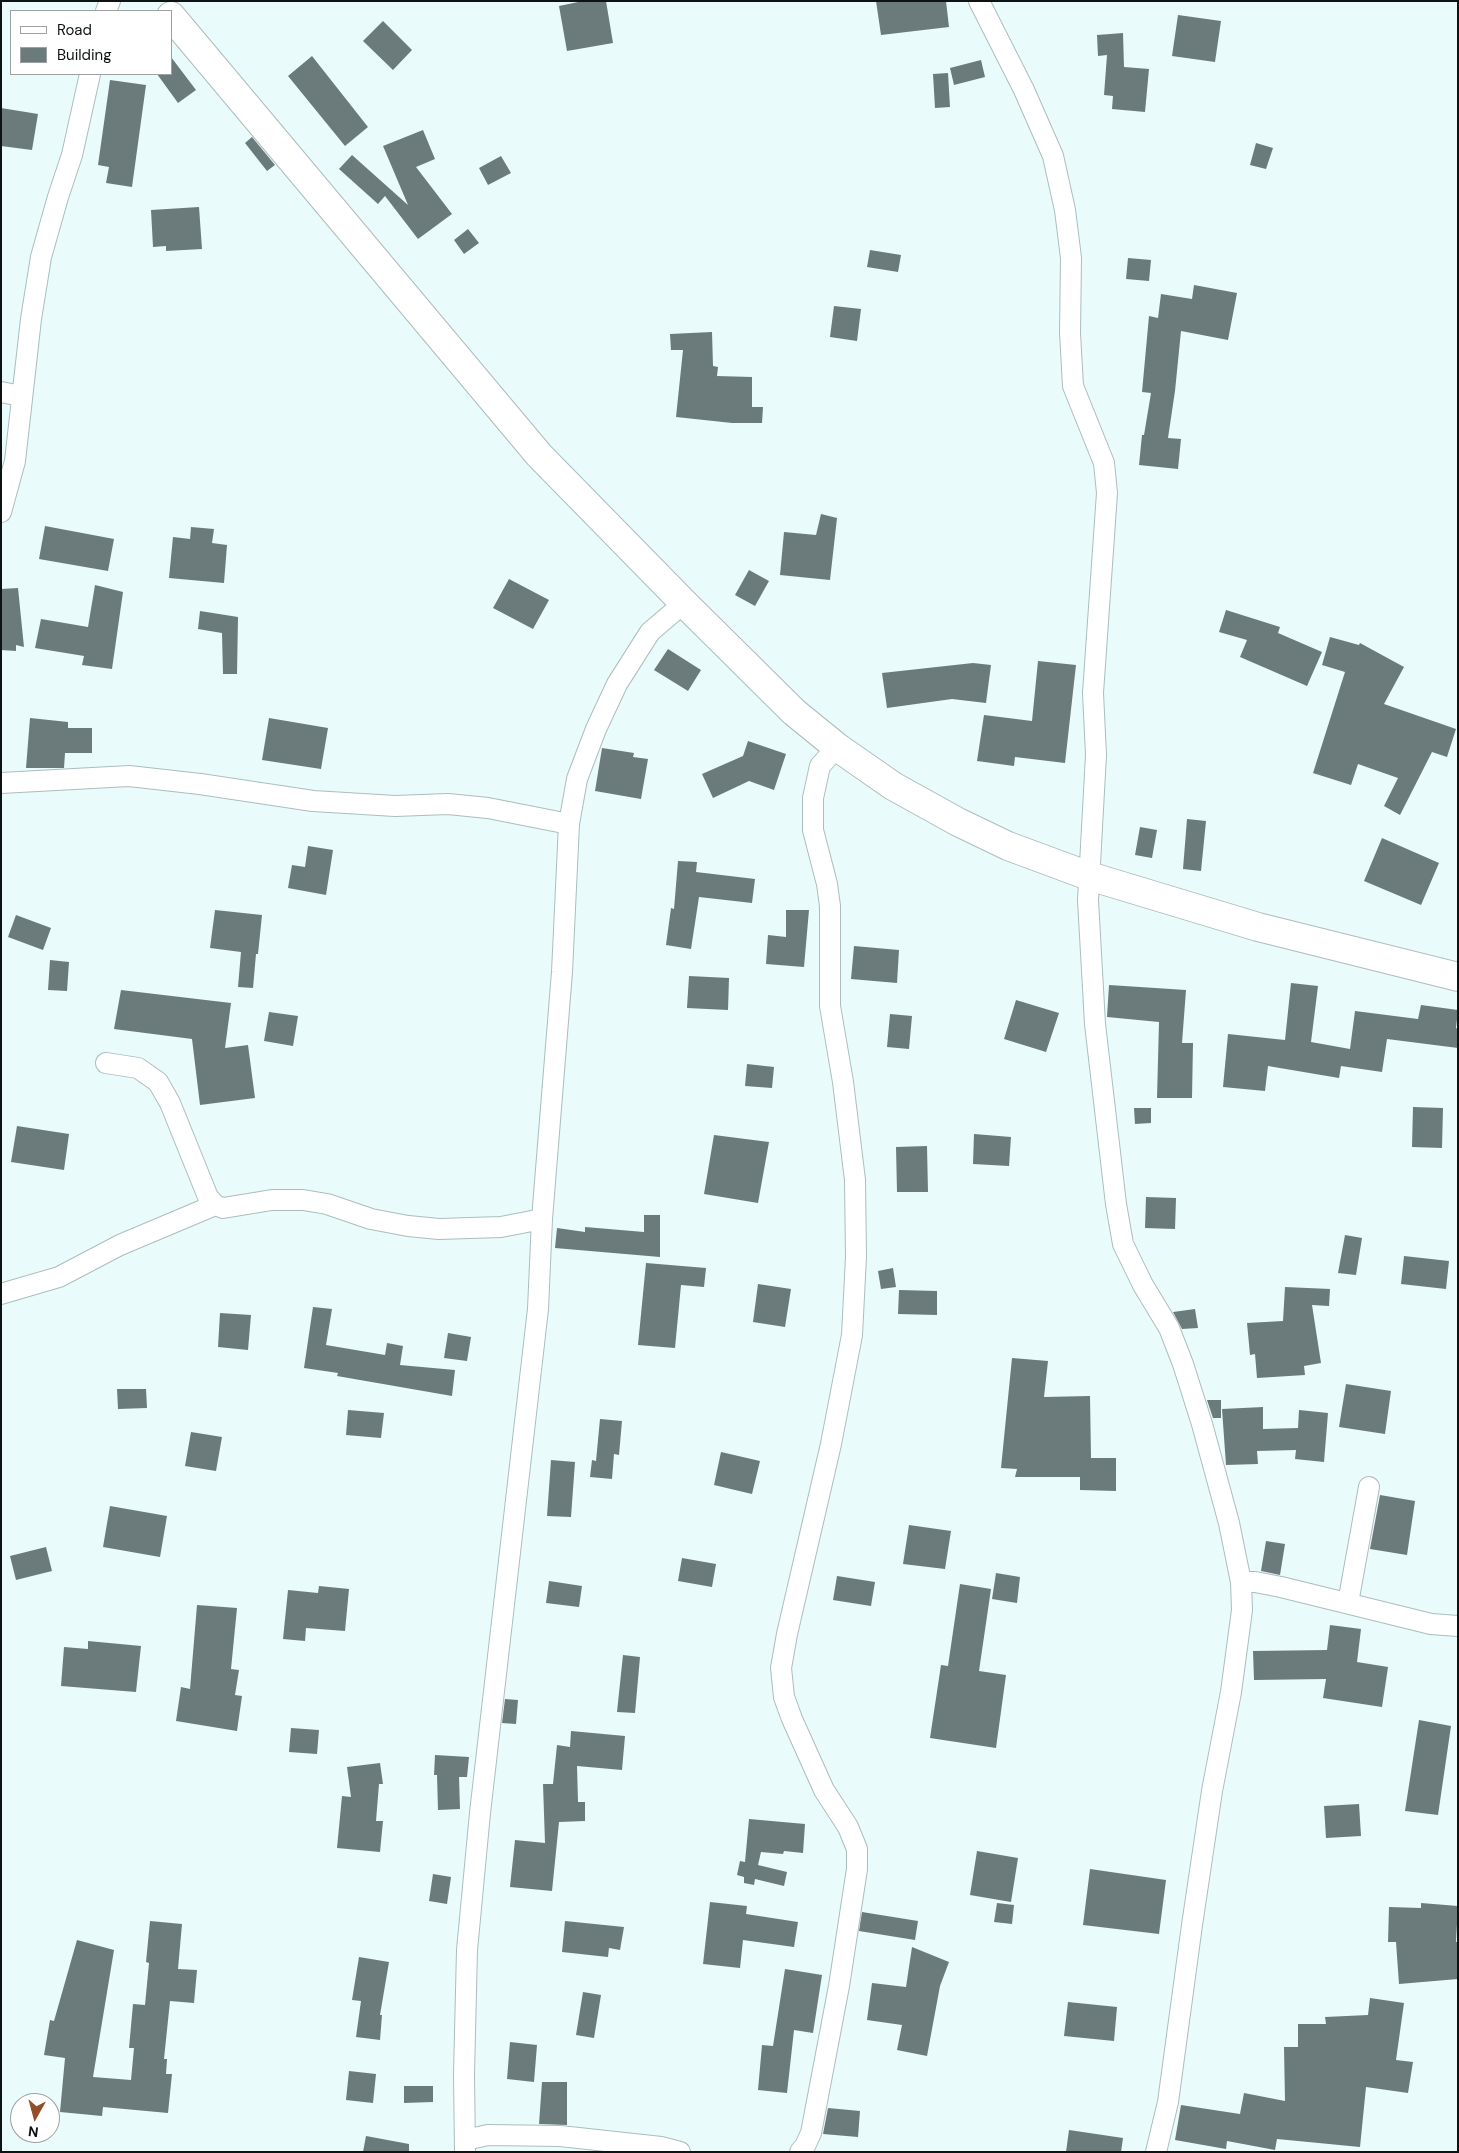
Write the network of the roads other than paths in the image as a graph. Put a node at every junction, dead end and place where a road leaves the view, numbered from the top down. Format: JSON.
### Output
{"nodes":[{"id":1,"x":979,"y":1,"type":"edge"},
{"id":2,"x":172,"y":17,"type":"edge"},
{"id":3,"x":90,"y":75,"type":"edge"},
{"id":4,"x":1,"y":392,"type":"edge"},
{"id":5,"x":21,"y":396,"type":"junction"},
{"id":6,"x":1,"y":512,"type":"edge"},
{"id":7,"x":684,"y":603,"type":"junction"},
{"id":8,"x":837,"y":747,"type":"junction"},
{"id":9,"x":1,"y":784,"type":"edge"},
{"id":10,"x":569,"y":824,"type":"junction"},
{"id":11,"x":1089,"y":876,"type":"junction"},
{"id":12,"x":1458,"y":977,"type":"edge"},
{"id":13,"x":106,"y":1063,"type":"dead end"},
{"id":14,"x":214,"y":1205,"type":"junction"},
{"id":15,"x":542,"y":1219,"type":"junction"},
{"id":16,"x":1,"y":1294,"type":"edge"},
{"id":17,"x":1369,"y":1487,"type":"dead end"},
{"id":18,"x":1241,"y":1582,"type":"junction"},
{"id":19,"x":1348,"y":1603,"type":"junction"},
{"id":20,"x":1458,"y":1626,"type":"edge"},
{"id":21,"x":465,"y":2146,"type":"edge"},
{"id":22,"x":680,"y":2152,"type":"edge"},
{"id":23,"x":800,"y":2152,"type":"edge"},
{"id":24,"x":1156,"y":2152,"type":"edge"}],
"edges":[{"from":1,"to":11,"type":"street"},
{"from":2,"to":7,"type":"main road"},
{"from":3,"to":5,"type":"street"},
{"from":4,"to":5,"type":"street"},
{"from":5,"to":6,"type":"street"},
{"from":7,"to":8,"type":"main road"},
{"from":7,"to":10,"type":"street"},
{"from":8,"to":11,"type":"main road"},
{"from":8,"to":23,"type":"street"},
{"from":9,"to":10,"type":"street"},
{"from":10,"to":15,"type":"street"},
{"from":11,"to":12,"type":"main road"},
{"from":11,"to":18,"type":"street"},
{"from":13,"to":14,"type":"street"},
{"from":14,"to":15,"type":"street"},
{"from":14,"to":16,"type":"street"},
{"from":15,"to":21,"type":"street"},
{"from":17,"to":19,"type":"street"},
{"from":18,"to":19,"type":"street"},
{"from":18,"to":24,"type":"street"},
{"from":19,"to":20,"type":"street"},
{"from":21,"to":22,"type":"street"}]}
